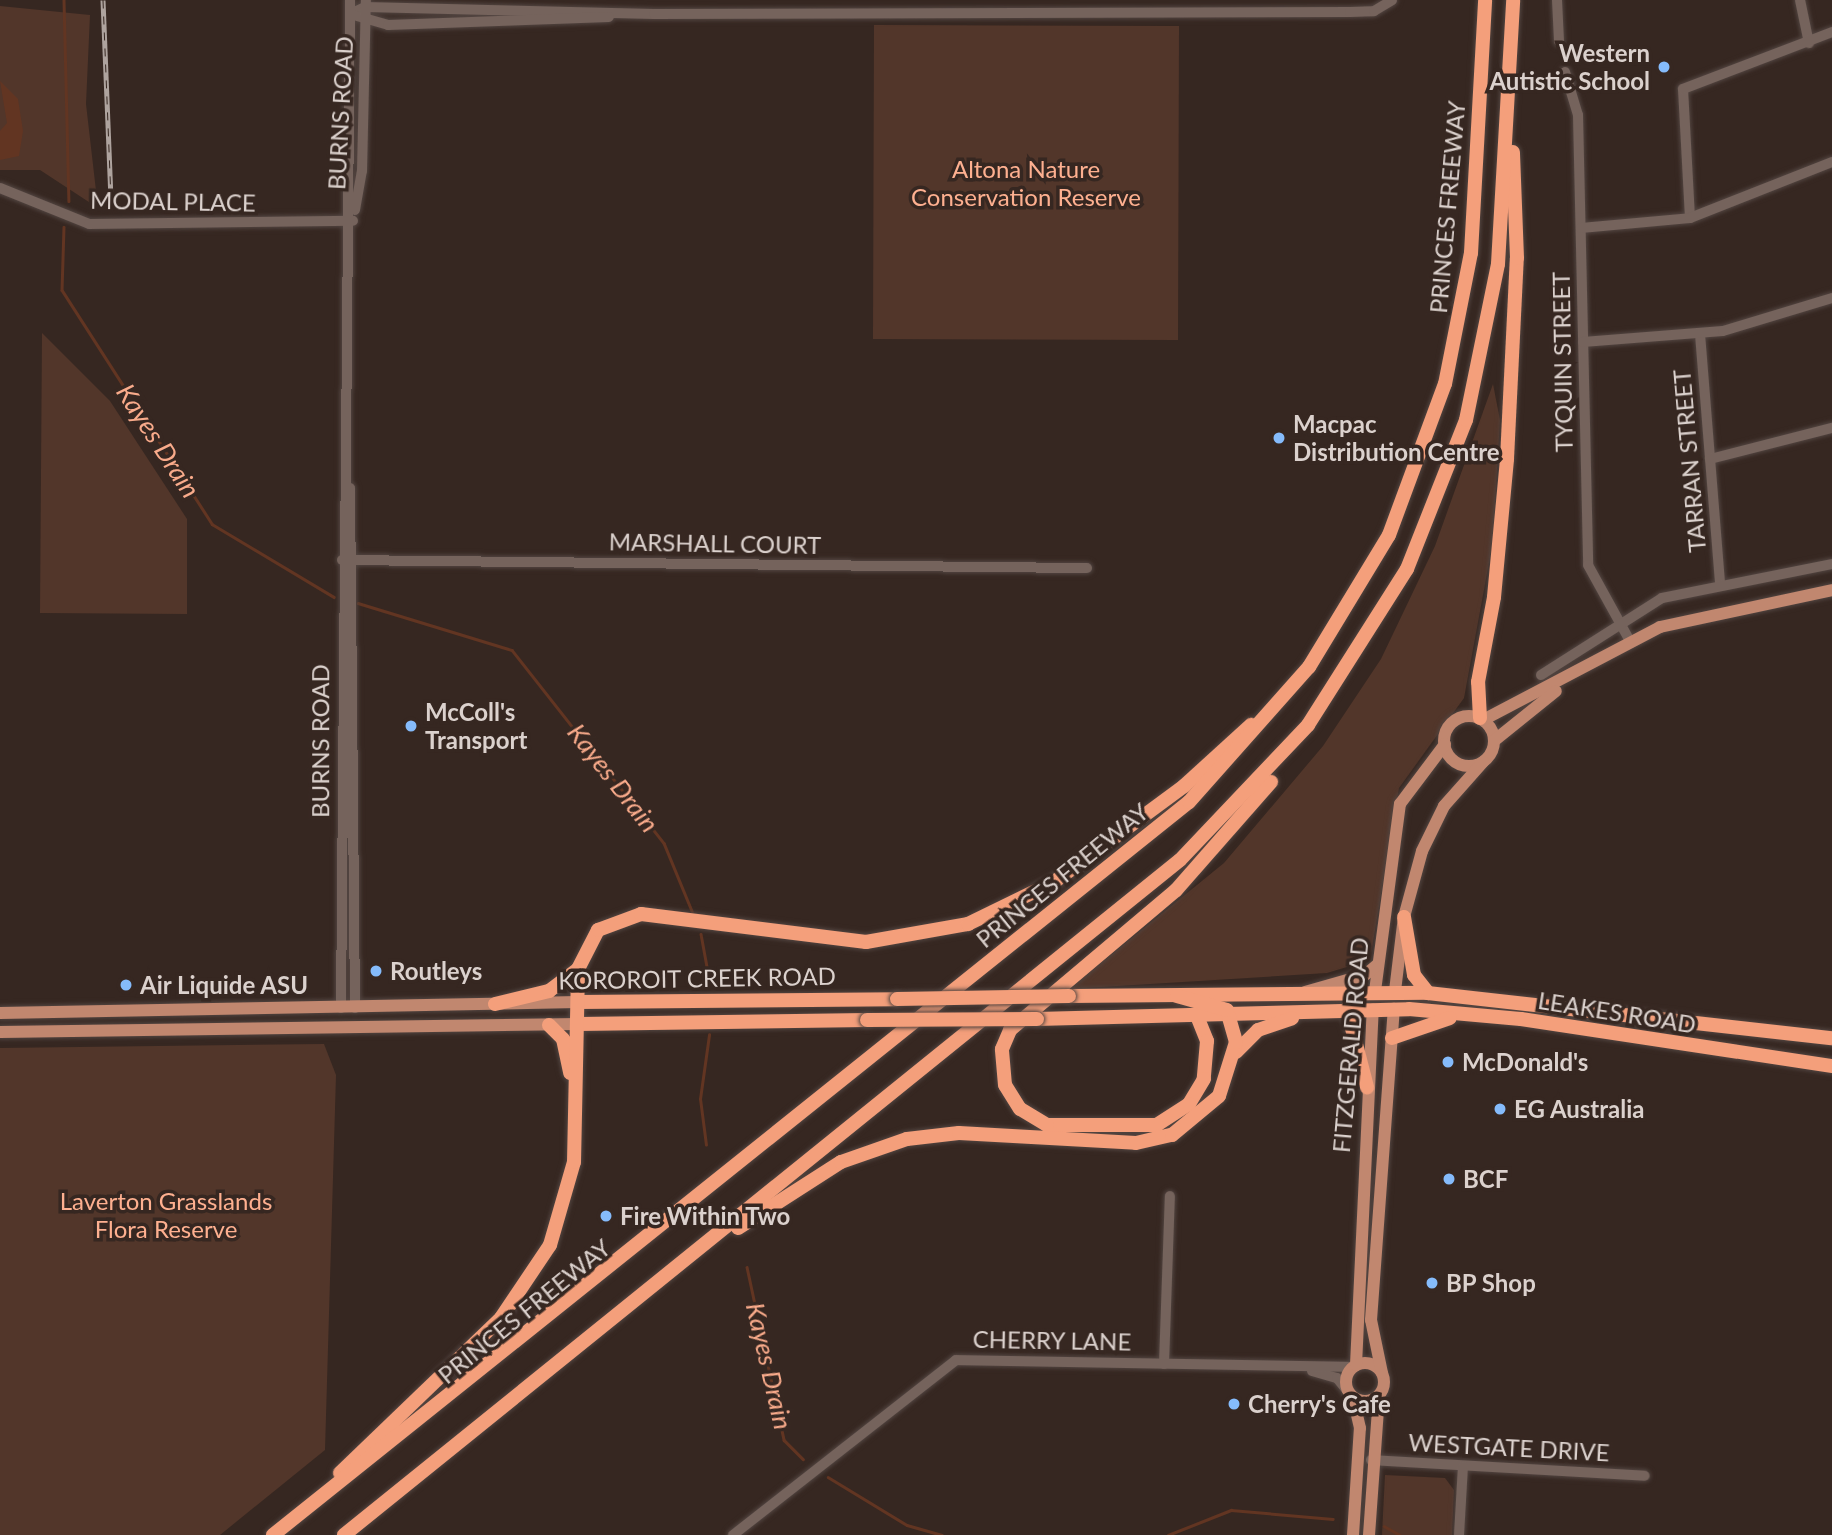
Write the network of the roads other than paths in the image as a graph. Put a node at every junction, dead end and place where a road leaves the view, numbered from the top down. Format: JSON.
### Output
{"nodes":[{"id":1,"x":350,"y":0,"type":"edge"},
{"id":2,"x":1485,"y":0,"type":"edge"},
{"id":3,"x":1513,"y":0,"type":"edge"},
{"id":4,"x":1557,"y":0,"type":"edge"},
{"id":5,"x":1800,"y":0,"type":"edge"},
{"id":6,"x":1392,"y":1,"type":"edge"},
{"id":7,"x":365,"y":4,"type":"edge"},
{"id":8,"x":349,"y":14,"type":"junction"},
{"id":9,"x":654,"y":14,"type":"junction"},
{"id":10,"x":365,"y":23,"type":"junction"},
{"id":11,"x":1832,"y":32,"type":"edge"},
{"id":12,"x":1559,"y":41,"type":"dead end"},
{"id":13,"x":1809,"y":43,"type":"junction"},
{"id":14,"x":1565,"y":72,"type":"dead end"},
{"id":15,"x":1509,"y":89,"type":"junction"},
{"id":16,"x":1832,"y":162,"type":"edge"},
{"id":17,"x":0,"y":188,"type":"edge"},
{"id":18,"x":1690,"y":218,"type":"junction"},
{"id":19,"x":353,"y":221,"type":"junction"},
{"id":20,"x":1581,"y":228,"type":"junction"},
{"id":21,"x":1832,"y":298,"type":"edge"},
{"id":22,"x":1700,"y":334,"type":"junction"},
{"id":23,"x":1583,"y":342,"type":"junction"},
{"id":24,"x":1832,"y":428,"type":"edge"},
{"id":25,"x":1710,"y":459,"type":"junction"},
{"id":26,"x":347,"y":560,"type":"junction"},
{"id":27,"x":1832,"y":564,"type":"edge"},
{"id":28,"x":1087,"y":568,"type":"dead end"},
{"id":29,"x":1720,"y":584,"type":"junction"},
{"id":30,"x":1832,"y":590,"type":"edge"},
{"id":31,"x":1620,"y":624,"type":"junction"},
{"id":32,"x":1367,"y":641,"type":"junction"},
{"id":33,"x":1631,"y":643,"type":"junction"},
{"id":34,"x":1309,"y":667,"type":"junction"},
{"id":35,"x":1541,"y":675,"type":"dead end"},
{"id":36,"x":1576,"y":676,"type":"junction"},
{"id":37,"x":1482,"y":719,"type":"junction"},
{"id":38,"x":1494,"y":740,"type":"junction"},
{"id":39,"x":1445,"y":744,"type":"junction"},
{"id":40,"x":340,"y":759,"type":"junction"},
{"id":41,"x":352,"y":759,"type":"junction"},
{"id":42,"x":1483,"y":762,"type":"junction"},
{"id":43,"x":1404,"y":917,"type":"junction"},
{"id":44,"x":341,"y":942,"type":"junction"},
{"id":45,"x":355,"y":948,"type":"junction"},
{"id":46,"x":1378,"y":964,"type":"junction"},
{"id":47,"x":578,"y":969,"type":"junction"},
{"id":48,"x":1375,"y":991,"type":"junction"},
{"id":49,"x":1395,"y":991,"type":"junction"},
{"id":50,"x":1304,"y":992,"type":"junction"},
{"id":51,"x":1427,"y":993,"type":"junction"},
{"id":52,"x":1177,"y":996,"type":"junction"},
{"id":53,"x":578,"y":1002,"type":"junction"},
{"id":54,"x":495,"y":1004,"type":"junction"},
{"id":55,"x":341,"y":1008,"type":"junction"},
{"id":56,"x":355,"y":1008,"type":"junction"},
{"id":57,"x":1347,"y":1009,"type":"junction"},
{"id":58,"x":1373,"y":1009,"type":"junction"},
{"id":59,"x":1394,"y":1009,"type":"junction"},
{"id":60,"x":45,"y":1012,"type":"junction"},
{"id":61,"x":1311,"y":1012,"type":"junction"},
{"id":62,"x":0,"y":1013,"type":"edge"},
{"id":63,"x":1465,"y":1014,"type":"junction"},
{"id":64,"x":1231,"y":1015,"type":"junction"},
{"id":65,"x":1197,"y":1016,"type":"junction"},
{"id":66,"x":579,"y":1024,"type":"junction"},
{"id":67,"x":548,"y":1025,"type":"junction"},
{"id":68,"x":347,"y":1028,"type":"junction"},
{"id":69,"x":0,"y":1032,"type":"edge"},
{"id":70,"x":45,"y":1032,"type":"junction"},
{"id":71,"x":1392,"y":1038,"type":"junction"},
{"id":72,"x":1832,"y":1038,"type":"edge"},
{"id":73,"x":1236,"y":1052,"type":"junction"},
{"id":74,"x":1832,"y":1066,"type":"edge"},
{"id":75,"x":1367,"y":1087,"type":"junction"},
{"id":76,"x":577,"y":1102,"type":"junction"},
{"id":77,"x":1170,"y":1196,"type":"dead end"},
{"id":78,"x":1164,"y":1364,"type":"junction"},
{"id":79,"x":1355,"y":1366,"type":"junction"},
{"id":80,"x":1305,"y":1369,"type":"junction"},
{"id":81,"x":1382,"y":1373,"type":"junction"},
{"id":82,"x":1352,"y":1395,"type":"junction"},
{"id":83,"x":1379,"y":1395,"type":"junction"},
{"id":84,"x":468,"y":1436,"type":"junction"},
{"id":85,"x":1371,"y":1460,"type":"junction"},
{"id":86,"x":1463,"y":1466,"type":"junction"},
{"id":87,"x":1645,"y":1476,"type":"dead end"},
{"id":88,"x":322,"y":1496,"type":"junction"},
{"id":89,"x":273,"y":1535,"type":"edge"},
{"id":90,"x":344,"y":1535,"type":"edge"},
{"id":91,"x":733,"y":1535,"type":"edge"},
{"id":92,"x":1353,"y":1535,"type":"edge"},
{"id":93,"x":1369,"y":1535,"type":"edge"},
{"id":94,"x":1459,"y":1535,"type":"edge"}],
"edges":[{"from":1,"to":8,"type":"street","name":"BURNS ROAD"},
{"from":2,"to":34,"type":"highway","name":"PRINCES FREEWAY"},
{"from":3,"to":15,"type":"highway"},
{"from":4,"to":12,"type":"street"},
{"from":5,"to":13,"type":"street"},
{"from":6,"to":9,"type":"street"},
{"from":7,"to":8,"type":"street"},
{"from":7,"to":9,"type":"street"},
{"from":7,"to":10,"type":"street","name":"BURNS ROAD"},
{"from":8,"to":10,"type":"street"},
{"from":8,"to":19,"type":"street","name":"BURNS ROAD"},
{"from":9,"to":10,"type":"street"},
{"from":10,"to":19,"type":"street","name":"BURNS ROAD"},
{"from":11,"to":13,"type":"street"},
{"from":13,"to":18,"type":"street"},
{"from":14,"to":20,"type":"street","name":"TYQUIN STREET"},
{"from":15,"to":32,"type":"highway"},
{"from":15,"to":37,"type":"highway"},
{"from":16,"to":18,"type":"street"},
{"from":17,"to":19,"type":"street","name":"MODAL PLACE"},
{"from":18,"to":20,"type":"street"},
{"from":19,"to":26,"type":"street","name":"BURNS ROAD"},
{"from":20,"to":23,"type":"street","name":"TYQUIN STREET"},
{"from":21,"to":22,"type":"street"},
{"from":22,"to":23,"type":"street"},
{"from":22,"to":25,"type":"street","name":"TARRAN STREET"},
{"from":23,"to":31,"type":"street","name":"TYQUIN STREET"},
{"from":24,"to":25,"type":"street"},
{"from":25,"to":29,"type":"street","name":"TARRAN STREET"},
{"from":26,"to":28,"type":"street","name":"MARSHALL COURT"},
{"from":26,"to":40,"type":"street","name":"BURNS ROAD"},
{"from":26,"to":41,"type":"street","name":"BURNS ROAD"},
{"from":27,"to":29,"type":"street"},
{"from":29,"to":31,"type":"street"},
{"from":30,"to":33,"type":"main road"},
{"from":31,"to":33,"type":"street","name":"TYQUIN STREET"},
{"from":31,"to":35,"type":"street"},
{"from":32,"to":65,"type":"highway"},
{"from":32,"to":84,"type":"highway"},
{"from":33,"to":36,"type":"main road"},
{"from":34,"to":47,"type":"highway"},
{"from":34,"to":88,"type":"highway","name":"PRINCES FREEWAY"},
{"from":36,"to":37,"type":"main road"},
{"from":36,"to":38,"type":"main road"},
{"from":37,"to":38,"type":"main road"},
{"from":37,"to":39,"type":"main road"},
{"from":38,"to":42,"type":"main road"},
{"from":39,"to":42,"type":"main road"},
{"from":39,"to":46,"type":"main road","name":"FITZGERALD ROAD"},
{"from":40,"to":41,"type":"street"},
{"from":40,"to":44,"type":"street","name":"BURNS ROAD"},
{"from":41,"to":45,"type":"street","name":"BURNS ROAD"},
{"from":42,"to":43,"type":"main road","name":"FITZGERALD ROAD"},
{"from":43,"to":49,"type":"main road","name":"FITZGERALD ROAD"},
{"from":43,"to":51,"type":"highway"},
{"from":44,"to":45,"type":"street"},
{"from":44,"to":55,"type":"street","name":"BURNS ROAD"},
{"from":45,"to":56,"type":"street","name":"BURNS ROAD"},
{"from":46,"to":48,"type":"main road","name":"FITZGERALD ROAD"},
{"from":46,"to":50,"type":"main road"},
{"from":47,"to":53,"type":"highway"},
{"from":47,"to":54,"type":"highway"},
{"from":48,"to":49,"type":"highway","name":"KOROROIT CREEK ROAD"},
{"from":48,"to":50,"type":"highway","name":"KOROROIT CREEK ROAD"},
{"from":48,"to":58,"type":"highway","name":"FITZGERALD ROAD"},
{"from":49,"to":51,"type":"highway","name":"LEAKES ROAD"},
{"from":49,"to":59,"type":"highway","name":"FITZGERALD ROAD"},
{"from":50,"to":52,"type":"highway","name":"KOROROIT CREEK ROAD"},
{"from":51,"to":72,"type":"highway","name":"LEAKES ROAD"},
{"from":52,"to":53,"type":"highway","name":"KOROROIT CREEK ROAD","bridge":true},
{"from":52,"to":64,"type":"highway"},
{"from":53,"to":54,"type":"main road","name":"KOROROIT CREEK ROAD"},
{"from":53,"to":66,"type":"highway"},
{"from":54,"to":56,"type":"main road","name":"KOROROIT CREEK ROAD"},
{"from":55,"to":56,"type":"main road","name":"KOROROIT CREEK ROAD"},
{"from":55,"to":60,"type":"main road","name":"KOROROIT CREEK ROAD"},
{"from":55,"to":68,"type":"main road"},
{"from":56,"to":68,"type":"main road"},
{"from":57,"to":58,"type":"highway","name":"KOROROIT CREEK ROAD"},
{"from":57,"to":61,"type":"highway","name":"KOROROIT CREEK ROAD"},
{"from":57,"to":75,"type":"highway"},
{"from":58,"to":59,"type":"highway","name":"KOROROIT CREEK ROAD"},
{"from":58,"to":75,"type":"main road","name":"FITZGERALD ROAD"},
{"from":59,"to":63,"type":"highway","name":"LEAKES ROAD"},
{"from":59,"to":71,"type":"main road","name":"FITZGERALD ROAD"},
{"from":60,"to":62,"type":"main road","name":"KOROROIT CREEK ROAD"},
{"from":60,"to":70,"type":"main road"},
{"from":61,"to":64,"type":"highway","name":"KOROROIT CREEK ROAD"},
{"from":61,"to":73,"type":"highway"},
{"from":63,"to":71,"type":"highway"},
{"from":63,"to":74,"type":"highway","name":"LEAKES ROAD"},
{"from":64,"to":65,"type":"highway","name":"KOROROIT CREEK ROAD"},
{"from":64,"to":73,"type":"highway"},
{"from":65,"to":66,"type":"highway","name":"KOROROIT CREEK ROAD","bridge":true},
{"from":66,"to":67,"type":"main road","name":"KOROROIT CREEK ROAD"},
{"from":66,"to":76,"type":"highway"},
{"from":67,"to":68,"type":"main road","name":"KOROROIT CREEK ROAD"},
{"from":67,"to":76,"type":"highway"},
{"from":68,"to":70,"type":"main road","name":"KOROROIT CREEK ROAD"},
{"from":69,"to":70,"type":"main road","name":"KOROROIT CREEK ROAD"},
{"from":71,"to":81,"type":"main road","name":"FITZGERALD ROAD"},
{"from":73,"to":84,"type":"highway"},
{"from":75,"to":79,"type":"main road","name":"FITZGERALD ROAD"},
{"from":76,"to":88,"type":"highway"},
{"from":77,"to":78,"type":"street"},
{"from":78,"to":80,"type":"street","name":"CHERRY LANE"},
{"from":78,"to":91,"type":"street","name":"CHERRY LANE"},
{"from":79,"to":80,"type":"street","name":"CHERRY LANE"},
{"from":79,"to":81,"type":"main road"},
{"from":79,"to":82,"type":"main road"},
{"from":80,"to":82,"type":"street","name":"CHERRY LANE"},
{"from":81,"to":83,"type":"main road"},
{"from":82,"to":83,"type":"main road"},
{"from":82,"to":92,"type":"main road"},
{"from":83,"to":85,"type":"main road"},
{"from":84,"to":90,"type":"highway"},
{"from":85,"to":86,"type":"street","name":"WESTGATE DRIVE"},
{"from":85,"to":93,"type":"main road"},
{"from":86,"to":87,"type":"street","name":"WESTGATE DRIVE"},
{"from":86,"to":94,"type":"street"},
{"from":88,"to":89,"type":"highway","name":"PRINCES FREEWAY"}]}
